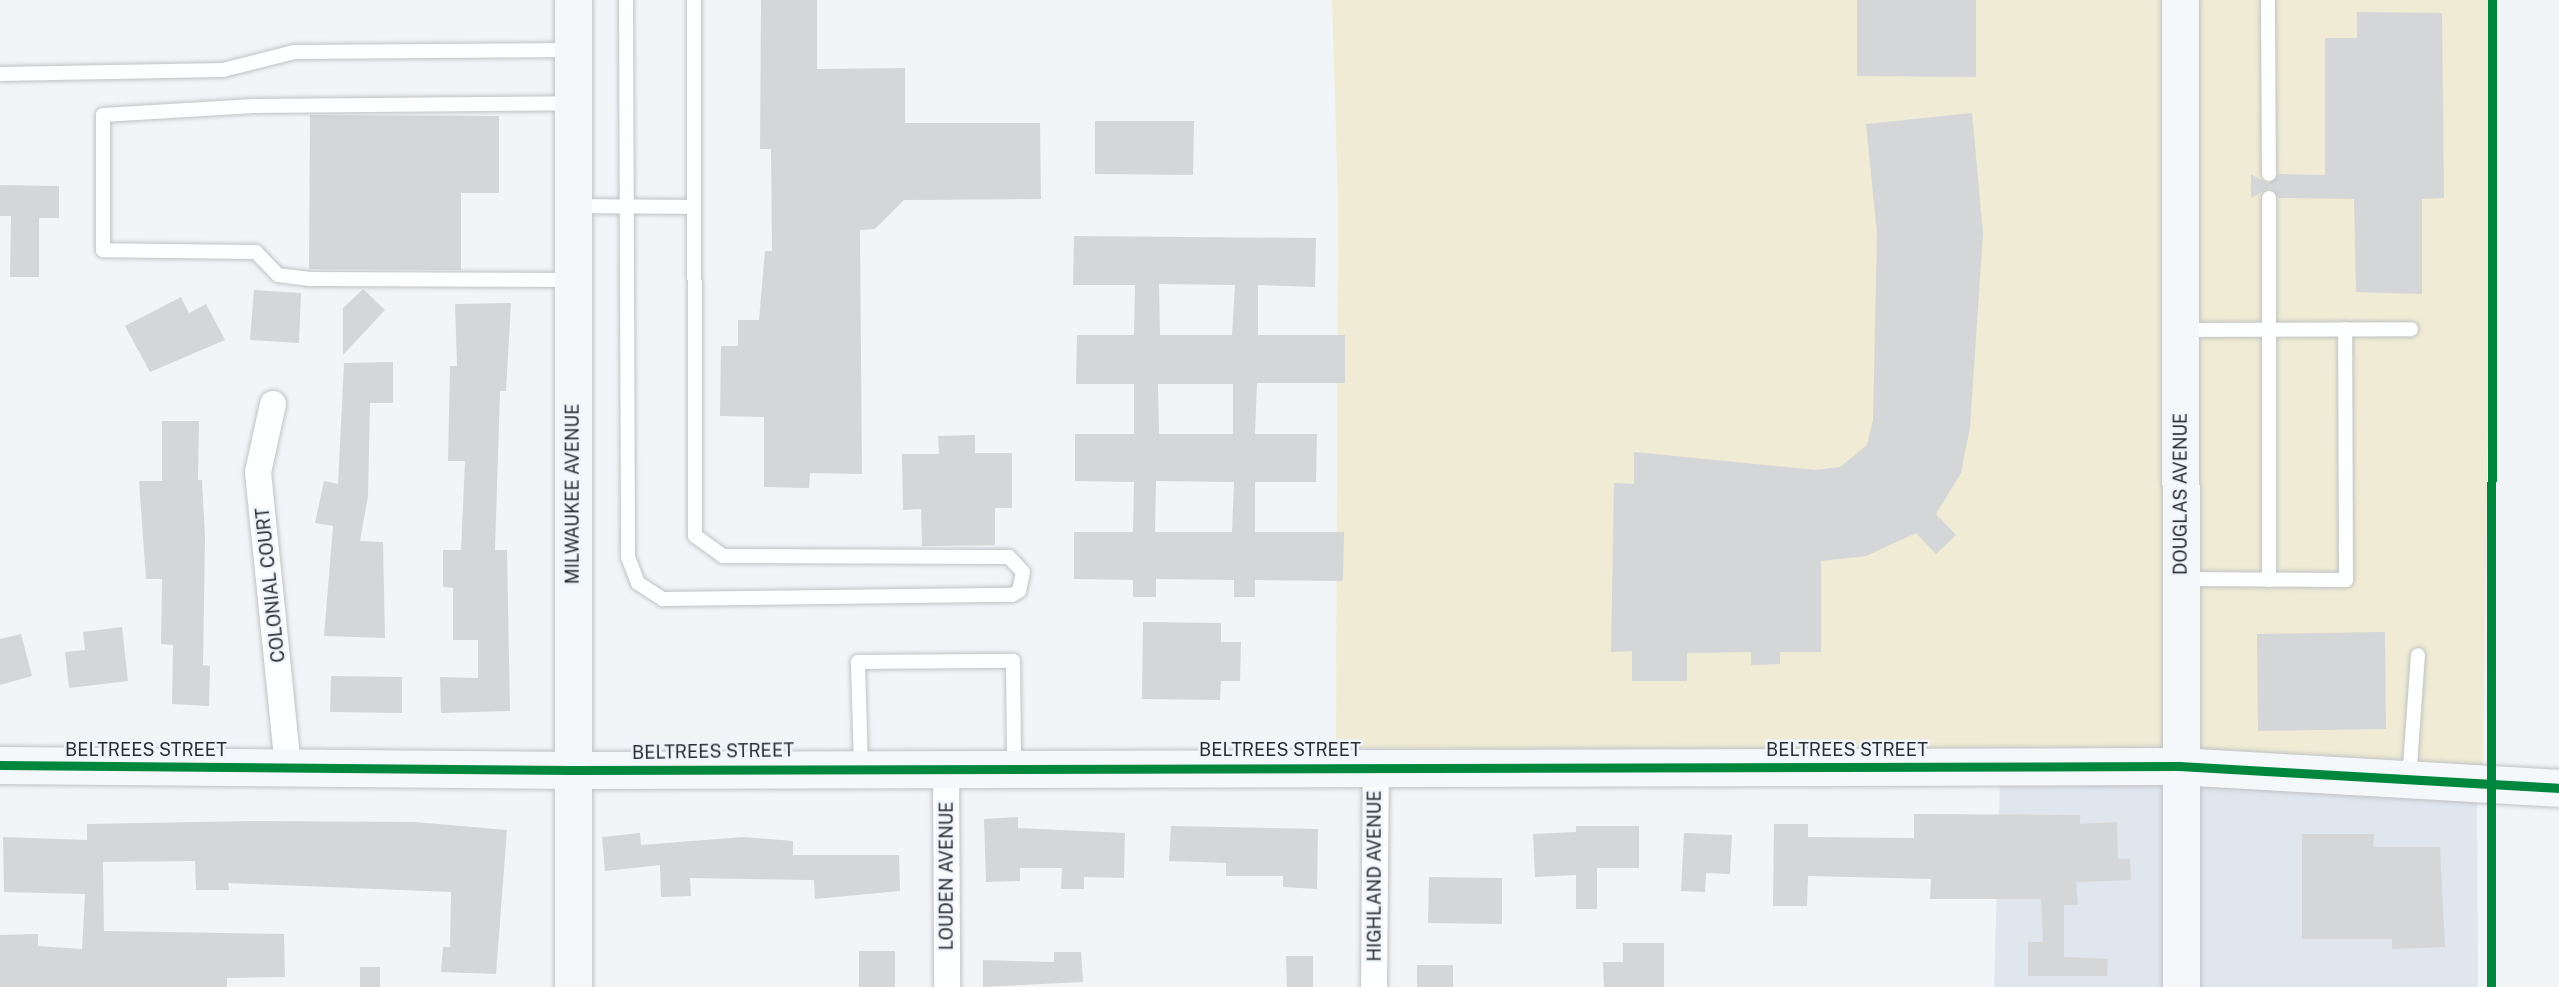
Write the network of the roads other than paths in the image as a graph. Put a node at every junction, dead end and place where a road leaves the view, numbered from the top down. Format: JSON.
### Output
{"nodes":[{"id":1,"x":573,"y":0,"type":"edge"},
{"id":2,"x":626,"y":0,"type":"edge"},
{"id":3,"x":694,"y":0,"type":"edge"},
{"id":4,"x":2180,"y":0,"type":"edge"},
{"id":5,"x":2269,"y":0,"type":"edge"},
{"id":6,"x":573,"y":50,"type":"junction"},
{"id":7,"x":0,"y":74,"type":"edge"},
{"id":8,"x":573,"y":103,"type":"junction"},
{"id":9,"x":2269,"y":174,"type":"dead end"},
{"id":10,"x":2269,"y":198,"type":"dead end"},
{"id":11,"x":573,"y":206,"type":"junction"},
{"id":12,"x":626,"y":206,"type":"junction"},
{"id":13,"x":694,"y":207,"type":"junction"},
{"id":14,"x":573,"y":280,"type":"junction"},
{"id":15,"x":2345,"y":329,"type":"junction"},
{"id":16,"x":2411,"y":329,"type":"dead end"},
{"id":17,"x":2180,"y":330,"type":"junction"},
{"id":18,"x":2269,"y":330,"type":"junction"},
{"id":19,"x":273,"y":404,"type":"dead end"},
{"id":20,"x":2181,"y":579,"type":"junction"},
{"id":21,"x":2269,"y":580,"type":"junction"},
{"id":22,"x":2418,"y":655,"type":"dead end"},
{"id":23,"x":0,"y":765,"type":"edge"},
{"id":24,"x":946,"y":765,"type":"junction"},
{"id":25,"x":1014,"y":765,"type":"junction"},
{"id":26,"x":861,"y":766,"type":"junction"},
{"id":27,"x":1376,"y":766,"type":"junction"},
{"id":28,"x":2179,"y":766,"type":"junction"},
{"id":29,"x":288,"y":767,"type":"junction"},
{"id":30,"x":573,"y":770,"type":"junction"},
{"id":31,"x":2409,"y":782,"type":"junction"},
{"id":32,"x":2559,"y":788,"type":"edge"},
{"id":33,"x":573,"y":987,"type":"edge"},
{"id":34,"x":947,"y":987,"type":"edge"},
{"id":35,"x":1374,"y":987,"type":"edge"},
{"id":36,"x":2181,"y":987,"type":"edge"}],
"edges":[{"from":1,"to":6,"type":"street","name":"MILWAUKEE AVENUE"},
{"from":2,"to":12,"type":"lane"},
{"from":3,"to":13,"type":"lane"},
{"from":4,"to":17,"type":"street","name":"DOUGLAS AVENUE"},
{"from":5,"to":9,"type":"lane"},
{"from":6,"to":7,"type":"lane"},
{"from":6,"to":8,"type":"street","name":"MILWAUKEE AVENUE"},
{"from":8,"to":11,"type":"street","name":"MILWAUKEE AVENUE"},
{"from":8,"to":14,"type":"lane"},
{"from":10,"to":18,"type":"lane"},
{"from":11,"to":12,"type":"lane"},
{"from":11,"to":14,"type":"street","name":"MILWAUKEE AVENUE"},
{"from":12,"to":13,"type":"lane"},
{"from":12,"to":13,"type":"lane"},
{"from":14,"to":30,"type":"street","name":"MILWAUKEE AVENUE"},
{"from":15,"to":16,"type":"lane"},
{"from":15,"to":18,"type":"lane"},
{"from":15,"to":21,"type":"lane"},
{"from":17,"to":18,"type":"lane"},
{"from":17,"to":20,"type":"street","name":"DOUGLAS AVENUE"},
{"from":18,"to":21,"type":"lane"},
{"from":19,"to":29,"type":"street","name":"COLONIAL COURT"},
{"from":20,"to":21,"type":"lane"},
{"from":20,"to":28,"type":"street","name":"DOUGLAS AVENUE"},
{"from":22,"to":31,"type":"lane"},
{"from":23,"to":29,"type":"street","name":"BELTREES STREET"},
{"from":24,"to":25,"type":"street","name":"BELTREES STREET"},
{"from":24,"to":26,"type":"street","name":"BELTREES STREET"},
{"from":24,"to":34,"type":"street","name":"LOUDEN AVENUE"},
{"from":25,"to":26,"type":"lane"},
{"from":25,"to":27,"type":"street","name":"BELTREES STREET"},
{"from":26,"to":30,"type":"street","name":"BELTREES STREET"},
{"from":27,"to":28,"type":"street","name":"BELTREES STREET"},
{"from":27,"to":35,"type":"street","name":"HIGHLAND AVENUE"},
{"from":28,"to":31,"type":"street","name":"BELTREES STREET"},
{"from":28,"to":36,"type":"street","name":"DOUGLAS AVENUE"},
{"from":29,"to":30,"type":"street","name":"BELTREES STREET"},
{"from":30,"to":33,"type":"street","name":"MILWAUKEE AVENUE"},
{"from":31,"to":32,"type":"street","name":"BELTREES STREET"}]}
